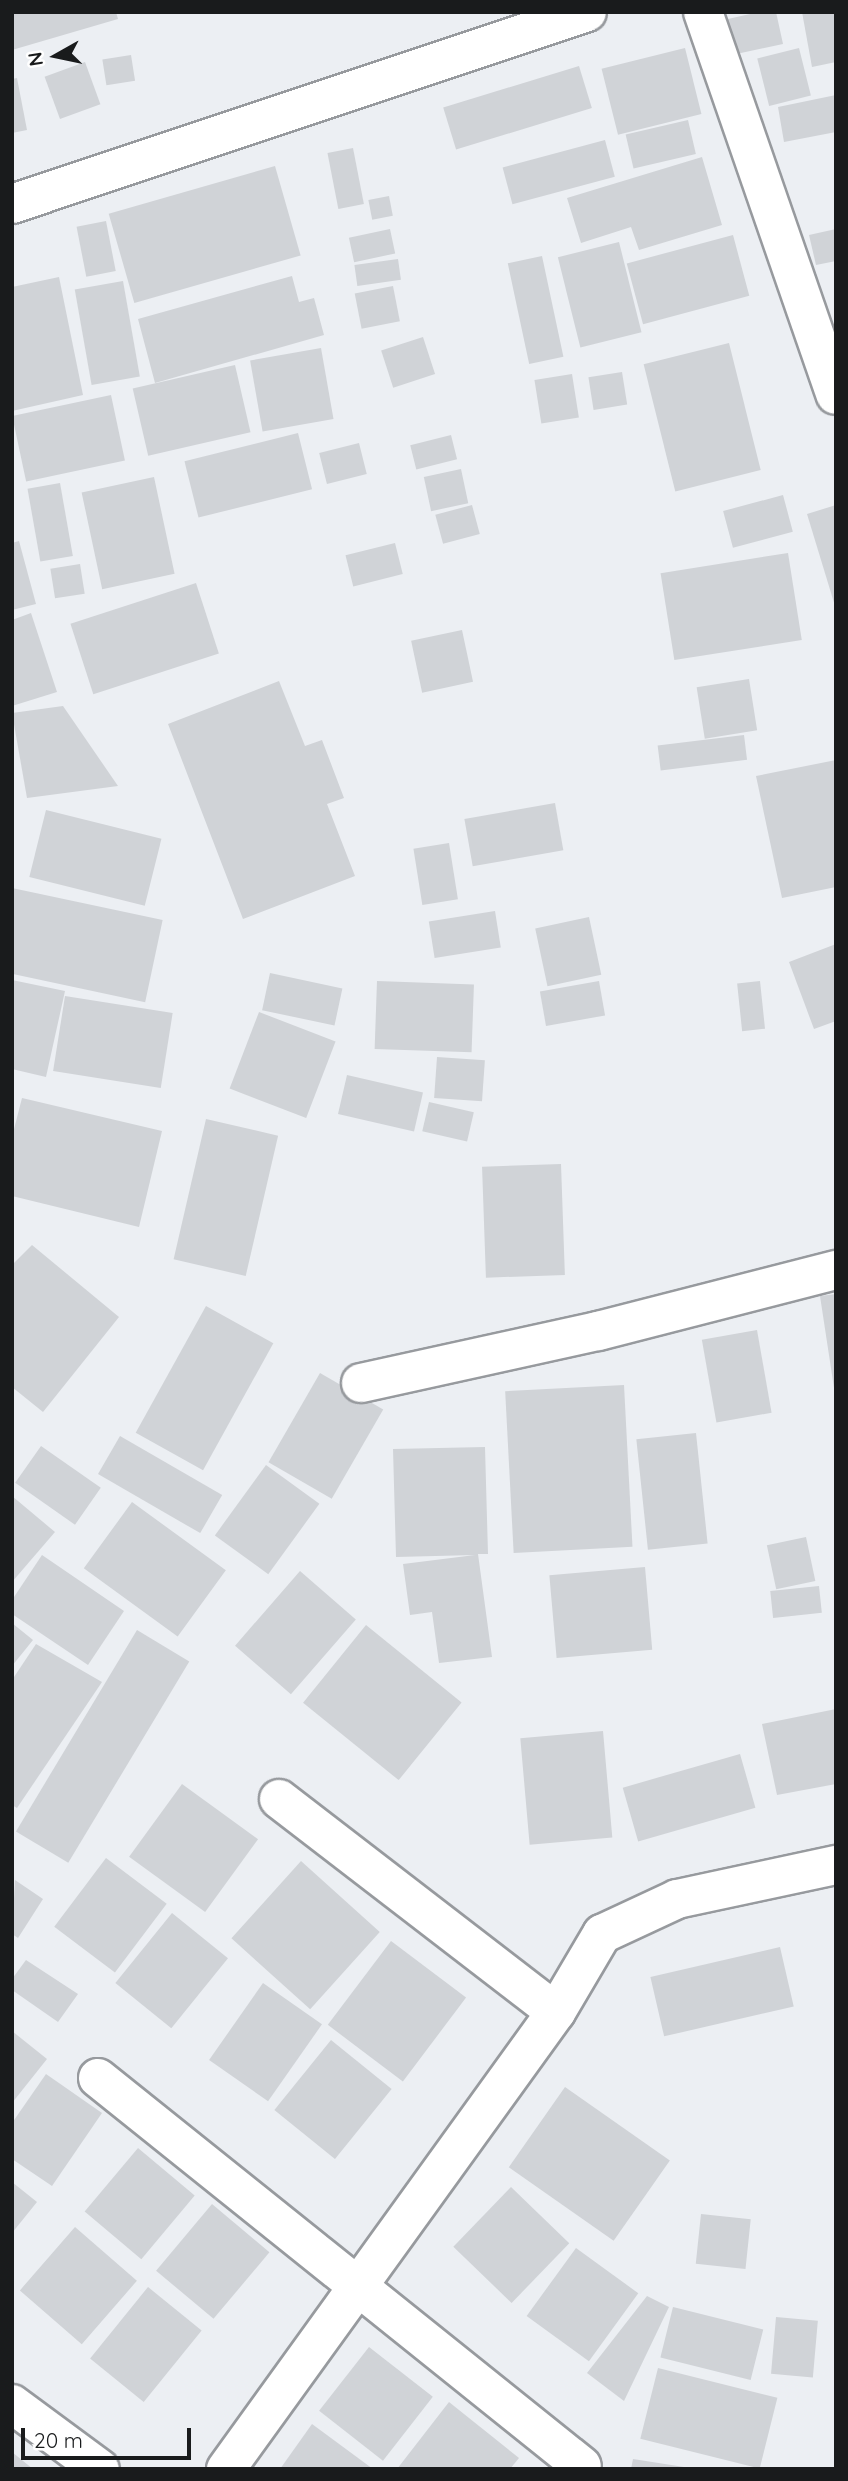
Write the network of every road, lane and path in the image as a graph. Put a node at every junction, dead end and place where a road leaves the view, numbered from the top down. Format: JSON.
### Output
{"nodes":[{"id":1,"x":587,"y":12,"type":"edge"},
{"id":2,"x":703,"y":12,"type":"edge"},
{"id":3,"x":12,"y":204,"type":"edge"},
{"id":4,"x":836,"y":396,"type":"edge"},
{"id":5,"x":836,"y":1270,"type":"edge"},
{"id":6,"x":361,"y":1383,"type":"dead end"},
{"id":7,"x":279,"y":1798,"type":"dead end"},
{"id":8,"x":836,"y":1865,"type":"edge"},
{"id":9,"x":555,"y":2012,"type":"junction"},
{"id":10,"x":98,"y":2077,"type":"dead end"},
{"id":11,"x":359,"y":2290,"type":"junction"},
{"id":12,"x":12,"y":2404,"type":"edge"},
{"id":13,"x":582,"y":2466,"type":"dead end"},
{"id":14,"x":100,"y":2469,"type":"edge"},
{"id":15,"x":226,"y":2469,"type":"edge"}],
"edges":[{"from":1,"to":3,"type":"street"},
{"from":2,"to":4,"type":"street"},
{"from":5,"to":6,"type":"street"},
{"from":7,"to":9,"type":"street"},
{"from":8,"to":9,"type":"street"},
{"from":9,"to":11,"type":"street"},
{"from":10,"to":11,"type":"street"},
{"from":11,"to":13,"type":"street"},
{"from":11,"to":15,"type":"street"},
{"from":12,"to":14,"type":"street"}]}
